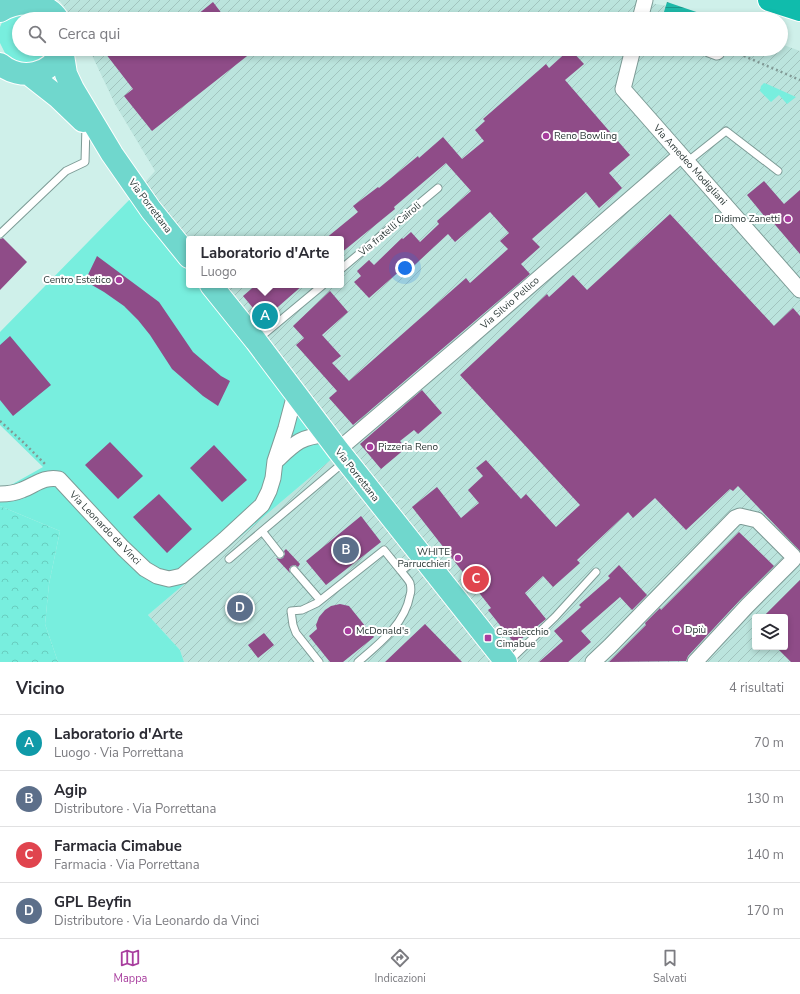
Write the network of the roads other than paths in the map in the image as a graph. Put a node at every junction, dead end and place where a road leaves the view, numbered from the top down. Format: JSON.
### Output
{"nodes":[{"id":1,"x":645,"y":0,"type":"edge"},
{"id":2,"x":769,"y":0,"type":"edge"},
{"id":3,"x":800,"y":10,"type":"edge"},
{"id":4,"x":0,"y":11,"type":"edge"},
{"id":5,"x":52,"y":12,"type":"edge"},
{"id":6,"x":642,"y":12,"type":"edge"},
{"id":7,"x":58,"y":56,"type":"edge"},
{"id":8,"x":63,"y":56,"type":"edge"},
{"id":9,"x":631,"y":56,"type":"edge"},
{"id":10,"x":0,"y":64,"type":"edge"},
{"id":11,"x":30,"y":75,"type":"junction"},
{"id":12,"x":86,"y":125,"type":"junction"},
{"id":13,"x":112,"y":154,"type":"junction"},
{"id":14,"x":684,"y":158,"type":"junction"},
{"id":15,"x":778,"y":171,"type":"dead end"},
{"id":16,"x":438,"y":188,"type":"dead end"},
{"id":17,"x":0,"y":234,"type":"edge"},
{"id":18,"x":186,"y":253,"type":"edge"},
{"id":19,"x":344,"y":267,"type":"edge"},
{"id":20,"x":213,"y":288,"type":"edge"},
{"id":21,"x":318,"y":288,"type":"edge"},
{"id":22,"x":800,"y":290,"type":"edge"},
{"id":23,"x":256,"y":341,"type":"junction"},
{"id":24,"x":295,"y":394,"type":"junction"},
{"id":25,"x":337,"y":448,"type":"junction"},
{"id":26,"x":275,"y":461,"type":"junction"},
{"id":27,"x":0,"y":494,"type":"edge"},
{"id":28,"x":262,"y":532,"type":"junction"},
{"id":29,"x":280,"y":554,"type":"dead end"},
{"id":30,"x":421,"y":555,"type":"junction"},
{"id":31,"x":229,"y":559,"type":"dead end"},
{"id":32,"x":294,"y":570,"type":"dead end"},
{"id":33,"x":401,"y":571,"type":"junction"},
{"id":34,"x":596,"y":572,"type":"dead end"},
{"id":35,"x":320,"y":600,"type":"junction"},
{"id":36,"x":319,"y":662,"type":"edge"},
{"id":37,"x":358,"y":662,"type":"edge"},
{"id":38,"x":507,"y":662,"type":"edge"},
{"id":39,"x":593,"y":662,"type":"edge"},
{"id":40,"x":695,"y":662,"type":"edge"}],
"edges":[{"from":1,"to":6,"type":"street"},
{"from":2,"to":3,"type":"highway"},
{"from":4,"to":5,"type":"main road"},
{"from":7,"to":11,"type":"main road"},
{"from":8,"to":13,"type":"main road","name":"Via Porrettana"},
{"from":9,"to":14,"type":"street","name":"Via Amedeo Modigliani"},
{"from":10,"to":11,"type":"main road"},
{"from":11,"to":12,"type":"main road","name":"Via Porrettana"},
{"from":12,"to":13,"type":"main road","name":"Via Porrettana"},
{"from":12,"to":17,"type":"lane"},
{"from":13,"to":18,"type":"main road","name":"Via Porrettana"},
{"from":14,"to":15,"type":"lane"},
{"from":14,"to":22,"type":"street","name":"Via Amedeo Modigliani"},
{"from":14,"to":25,"type":"street","name":"Via Silvio Pellico"},
{"from":16,"to":19,"type":"lane","name":"Via fratelli Cairoli"},
{"from":20,"to":23,"type":"main road","name":"Via Porrettana"},
{"from":21,"to":23,"type":"lane"},
{"from":23,"to":24,"type":"main road","name":"Via Porrettana"},
{"from":24,"to":25,"type":"main road","name":"Via Porrettana"},
{"from":24,"to":26,"type":"street","name":"Via Leonardo da Vinci"},
{"from":25,"to":26,"type":"street"},
{"from":25,"to":28,"type":"lane"},
{"from":25,"to":30,"type":"main road","name":"Via Porrettana"},
{"from":26,"to":27,"type":"street","name":"Via Leonardo da Vinci"},
{"from":28,"to":29,"type":"lane"},
{"from":28,"to":31,"type":"lane"},
{"from":30,"to":33,"type":"lane"},
{"from":30,"to":38,"type":"main road","name":"Via Porrettana"},
{"from":32,"to":35,"type":"lane"},
{"from":33,"to":35,"type":"lane"},
{"from":33,"to":37,"type":"lane"},
{"from":34,"to":38,"type":"lane","name":"Via Porrettana"},
{"from":35,"to":36,"type":"lane"},
{"from":39,"to":40,"type":"street"}]}
